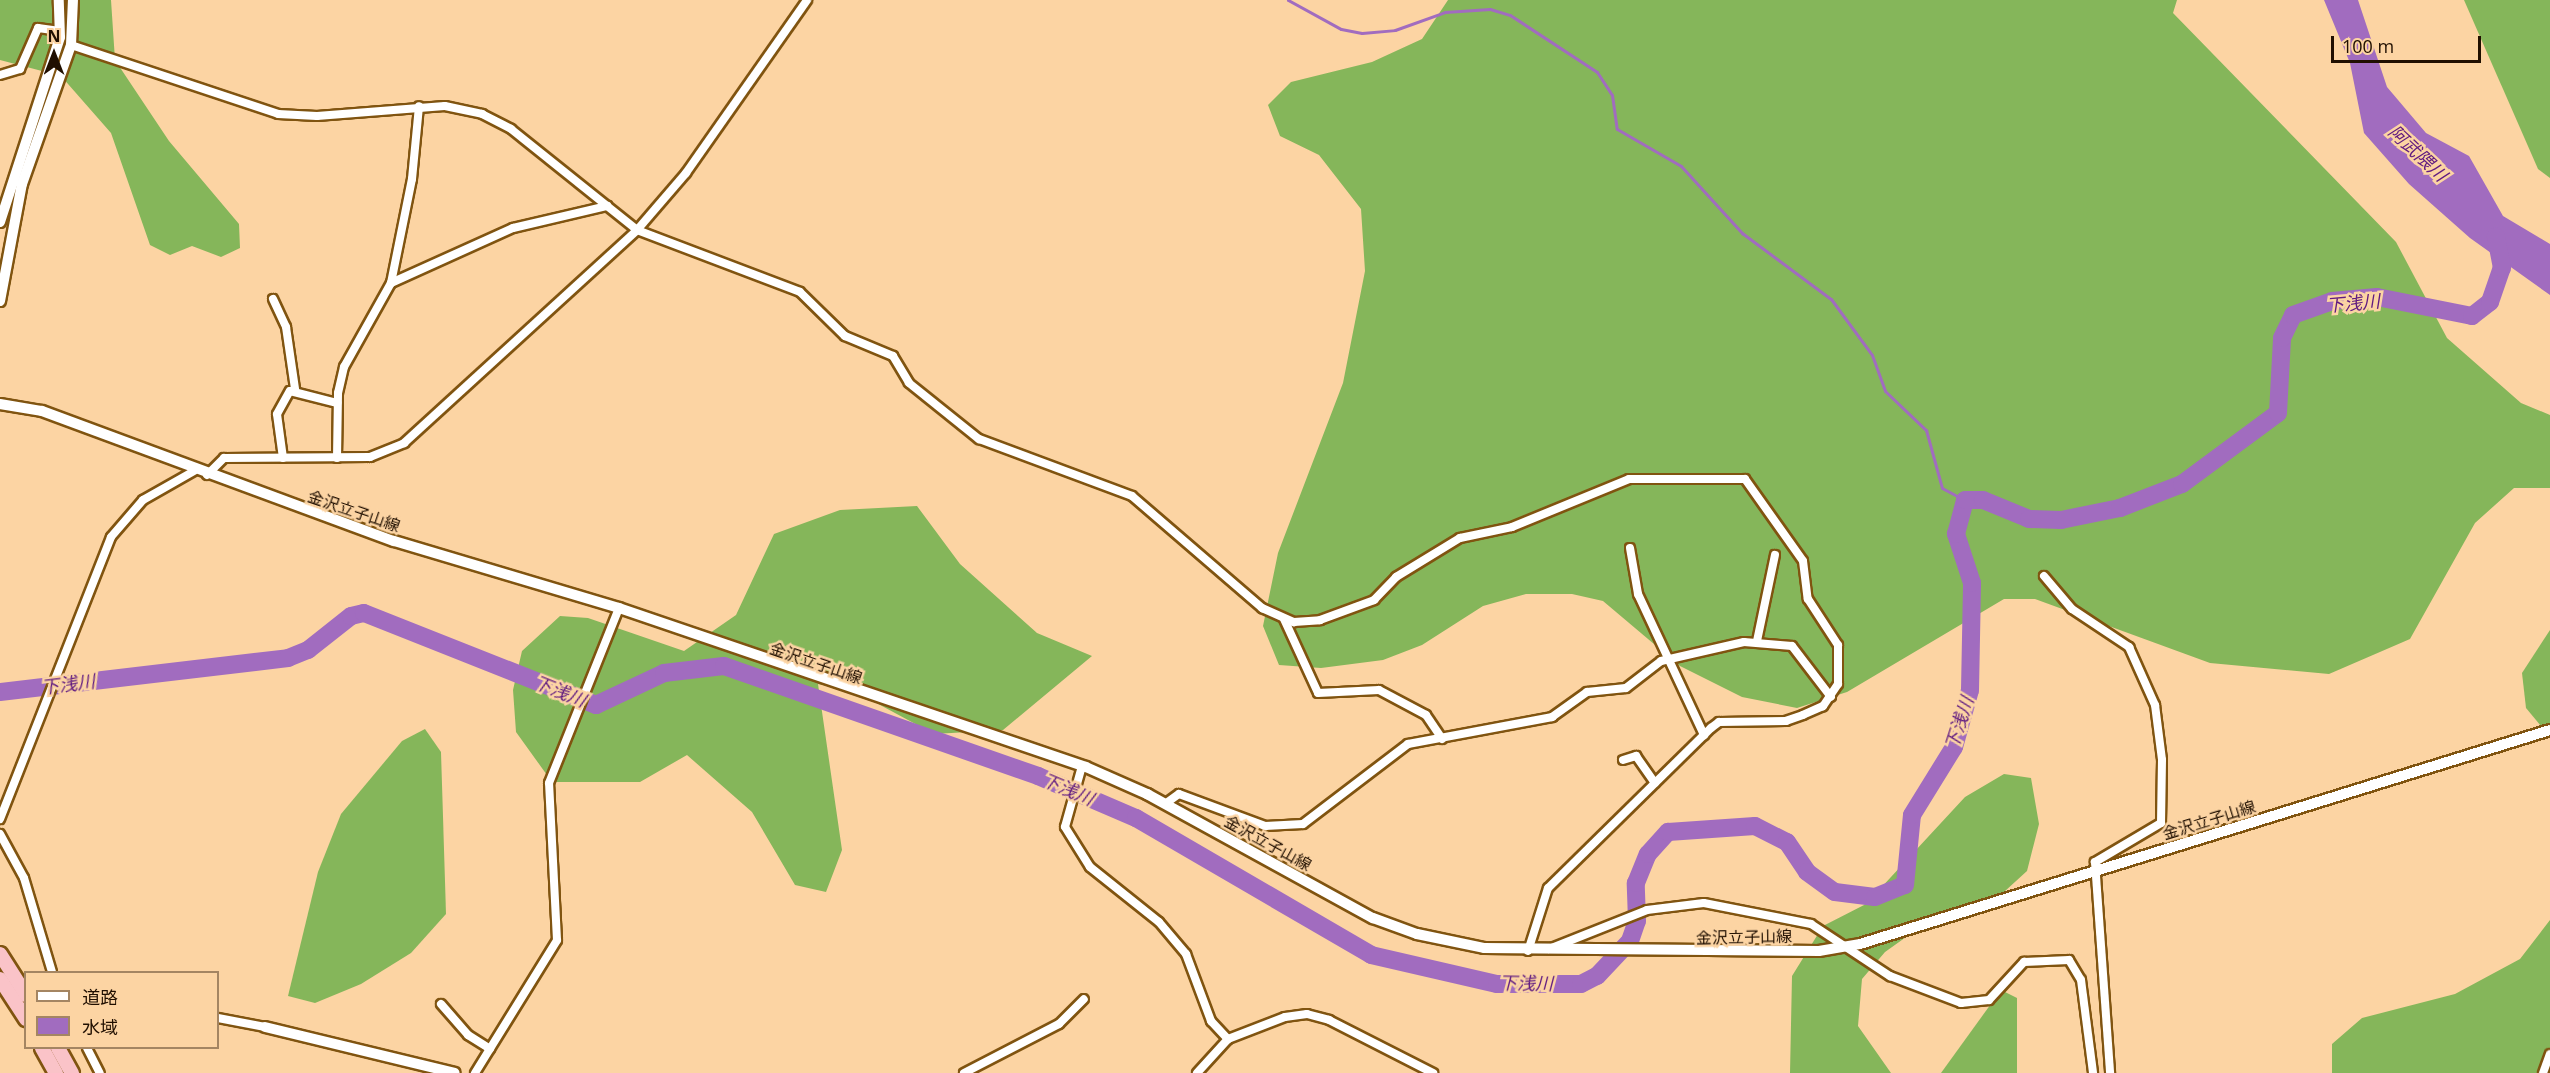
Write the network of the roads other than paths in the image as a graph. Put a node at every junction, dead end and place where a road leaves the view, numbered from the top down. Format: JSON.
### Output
{"nodes":[{"id":1,"x":60,"y":0,"type":"edge"},
{"id":2,"x":73,"y":0,"type":"edge"},
{"id":3,"x":807,"y":0,"type":"edge"},
{"id":4,"x":60,"y":31,"type":"junction"},
{"id":5,"x":71,"y":45,"type":"junction"},
{"id":6,"x":0,"y":75,"type":"edge"},
{"id":7,"x":419,"y":106,"type":"junction"},
{"id":8,"x":607,"y":206,"type":"junction"},
{"id":9,"x":0,"y":222,"type":"edge"},
{"id":10,"x":637,"y":230,"type":"junction"},
{"id":11,"x":391,"y":283,"type":"junction"},
{"id":12,"x":273,"y":299,"type":"dead end"},
{"id":13,"x":0,"y":301,"type":"edge"},
{"id":14,"x":296,"y":389,"type":"junction"},
{"id":15,"x":337,"y":403,"type":"junction"},
{"id":16,"x":0,"y":404,"type":"edge"},
{"id":17,"x":283,"y":458,"type":"junction"},
{"id":18,"x":337,"y":458,"type":"junction"},
{"id":19,"x":194,"y":471,"type":"junction"},
{"id":20,"x":206,"y":476,"type":"junction"},
{"id":21,"x":1630,"y":548,"type":"dead end"},
{"id":22,"x":1775,"y":555,"type":"dead end"},
{"id":23,"x":2044,"y":576,"type":"dead end"},
{"id":24,"x":619,"y":608,"type":"junction"},
{"id":25,"x":1284,"y":619,"type":"junction"},
{"id":26,"x":1757,"y":640,"type":"junction"},
{"id":27,"x":1670,"y":660,"type":"junction"},
{"id":28,"x":1831,"y":697,"type":"junction"},
{"id":29,"x":2550,"y":730,"type":"edge"},
{"id":30,"x":1704,"y":735,"type":"junction"},
{"id":31,"x":1442,"y":739,"type":"junction"},
{"id":32,"x":1623,"y":760,"type":"dead end"},
{"id":33,"x":1082,"y":766,"type":"junction"},
{"id":34,"x":1655,"y":783,"type":"junction"},
{"id":35,"x":1166,"y":804,"type":"junction"},
{"id":36,"x":0,"y":819,"type":"edge"},
{"id":37,"x":0,"y":834,"type":"edge"},
{"id":38,"x":2096,"y":871,"type":"junction"},
{"id":39,"x":1851,"y":946,"type":"junction"},
{"id":40,"x":1528,"y":951,"type":"junction"},
{"id":41,"x":1546,"y":951,"type":"junction"},
{"id":42,"x":0,"y":954,"type":"edge"},
{"id":43,"x":52,"y":971,"type":"edge"},
{"id":44,"x":0,"y":979,"type":"edge"},
{"id":45,"x":24,"y":992,"type":"edge"},
{"id":46,"x":1084,"y":999,"type":"dead end"},
{"id":47,"x":441,"y":1004,"type":"dead end"},
{"id":48,"x":24,"y":1016,"type":"edge"},
{"id":49,"x":219,"y":1018,"type":"edge"},
{"id":50,"x":265,"y":1027,"type":"joint"},
{"id":51,"x":1227,"y":1039,"type":"junction"},
{"id":52,"x":43,"y":1049,"type":"edge"},
{"id":53,"x":59,"y":1049,"type":"edge"},
{"id":54,"x":88,"y":1049,"type":"edge"},
{"id":55,"x":490,"y":1049,"type":"junction"},
{"id":56,"x":2550,"y":1054,"type":"edge"},
{"id":57,"x":56,"y":1073,"type":"edge"},
{"id":58,"x":72,"y":1073,"type":"edge"},
{"id":59,"x":100,"y":1073,"type":"edge"},
{"id":60,"x":455,"y":1073,"type":"edge"},
{"id":61,"x":475,"y":1073,"type":"edge"},
{"id":62,"x":964,"y":1073,"type":"edge"},
{"id":63,"x":1197,"y":1073,"type":"edge"},
{"id":64,"x":1433,"y":1073,"type":"edge"},
{"id":65,"x":2093,"y":1073,"type":"edge"},
{"id":66,"x":2110,"y":1073,"type":"edge"},
{"id":67,"x":2543,"y":1073,"type":"edge"}],
"edges":[{"from":1,"to":4,"type":"street"},
{"from":2,"to":5,"type":"street"},
{"from":3,"to":10,"type":"street"},
{"from":4,"to":6,"type":"street"},
{"from":4,"to":9,"type":"street"},
{"from":5,"to":7,"type":"street"},
{"from":5,"to":13,"type":"street"},
{"from":7,"to":8,"type":"street"},
{"from":7,"to":11,"type":"street"},
{"from":8,"to":10,"type":"street"},
{"from":8,"to":11,"type":"street"},
{"from":10,"to":18,"type":"street"},
{"from":10,"to":25,"type":"street"},
{"from":11,"to":15,"type":"street"},
{"from":12,"to":14,"type":"street"},
{"from":14,"to":15,"type":"street"},
{"from":14,"to":17,"type":"street"},
{"from":15,"to":18,"type":"street"},
{"from":16,"to":19,"type":"street","name":"金沢立子山線"},
{"from":17,"to":18,"type":"street"},
{"from":17,"to":20,"type":"street"},
{"from":19,"to":20,"type":"street","name":"金沢立子山線"},
{"from":19,"to":36,"type":"street"},
{"from":20,"to":24,"type":"street","name":"金沢立子山線"},
{"from":21,"to":27,"type":"street"},
{"from":22,"to":26,"type":"street"},
{"from":23,"to":38,"type":"street"},
{"from":24,"to":33,"type":"street","name":"金沢立子山線"},
{"from":24,"to":55,"type":"street"},
{"from":25,"to":28,"type":"street"},
{"from":25,"to":31,"type":"street"},
{"from":26,"to":27,"type":"street"},
{"from":26,"to":28,"type":"street"},
{"from":27,"to":30,"type":"street"},
{"from":27,"to":31,"type":"street"},
{"from":28,"to":30,"type":"street"},
{"from":29,"to":38,"type":"street","name":"金沢立子山線"},
{"from":30,"to":34,"type":"street"},
{"from":31,"to":35,"type":"street"},
{"from":32,"to":34,"type":"street"},
{"from":33,"to":35,"type":"street","name":"金沢立子山線"},
{"from":33,"to":51,"type":"street"},
{"from":34,"to":40,"type":"street"},
{"from":35,"to":40,"type":"street","name":"金沢立子山線"},
{"from":37,"to":43,"type":"street"},
{"from":38,"to":39,"type":"street","name":"金沢立子山線"},
{"from":38,"to":66,"type":"street"},
{"from":39,"to":41,"type":"street","name":"金沢立子山線"},
{"from":39,"to":41,"type":"street"},
{"from":39,"to":65,"type":"street"},
{"from":40,"to":41,"type":"street","name":"金沢立子山線"},
{"from":42,"to":45,"type":"highway"},
{"from":44,"to":48,"type":"highway"},
{"from":46,"to":62,"type":"street"},
{"from":47,"to":55,"type":"street"},
{"from":49,"to":50,"type":"street"},
{"from":50,"to":60,"type":"street"},
{"from":51,"to":63,"type":"street"},
{"from":51,"to":64,"type":"street"},
{"from":52,"to":57,"type":"highway"},
{"from":53,"to":58,"type":"highway"},
{"from":54,"to":59,"type":"street"},
{"from":55,"to":61,"type":"street"},
{"from":56,"to":67,"type":"street"}]}
